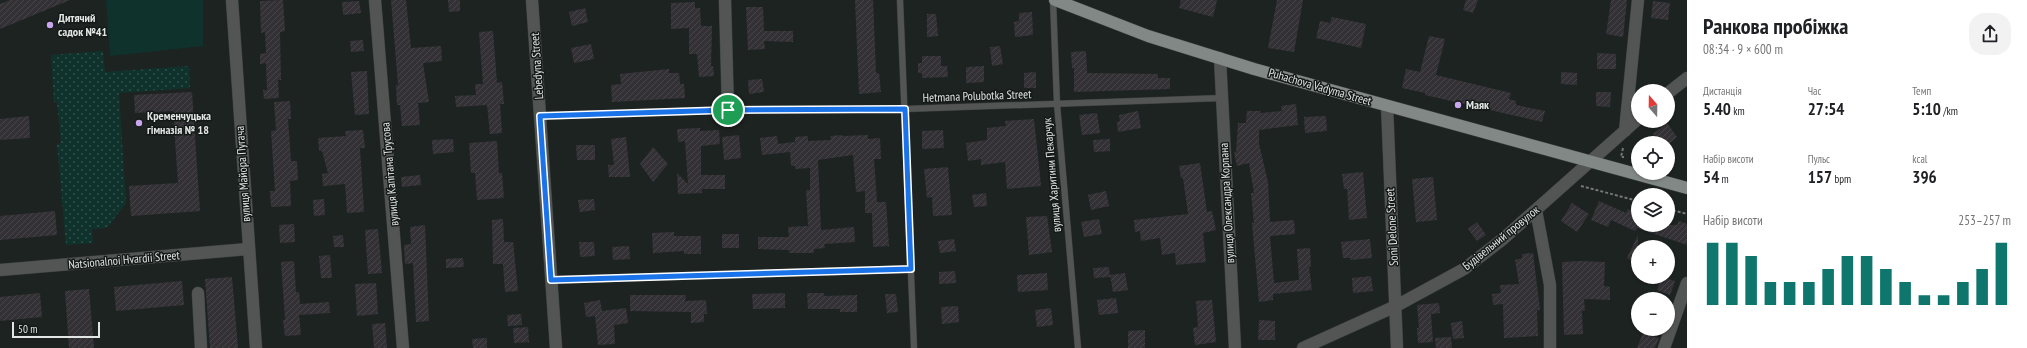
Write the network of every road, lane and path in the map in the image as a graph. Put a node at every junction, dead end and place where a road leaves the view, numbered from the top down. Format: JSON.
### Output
{"nodes":[{"id":1,"x":232,"y":0,"type":"edge"},
{"id":2,"x":375,"y":0,"type":"edge"},
{"id":3,"x":532,"y":0,"type":"edge"},
{"id":4,"x":725,"y":0,"type":"edge"},
{"id":5,"x":900,"y":0,"type":"edge"},
{"id":6,"x":1054,"y":0,"type":"edge"},
{"id":7,"x":1638,"y":0,"type":"edge"},
{"id":8,"x":1220,"y":58,"type":"junction"},
{"id":9,"x":1687,"y":78,"type":"edge"},
{"id":10,"x":1675,"y":87,"type":"edge"},
{"id":11,"x":1222,"y":98,"type":"junction"},
{"id":12,"x":1057,"y":104,"type":"junction"},
{"id":13,"x":1387,"y":106,"type":"junction"},
{"id":14,"x":905,"y":109,"type":"junction"},
{"id":15,"x":728,"y":110,"type":"junction"},
{"id":16,"x":540,"y":116,"type":"junction"},
{"id":17,"x":1631,"y":125,"type":"edge"},
{"id":18,"x":1625,"y":131,"type":"junction"},
{"id":19,"x":1627,"y":158,"type":"dead end"},
{"id":20,"x":1590,"y":162,"type":"junction"},
{"id":21,"x":1567,"y":182,"type":"junction"},
{"id":22,"x":1687,"y":188,"type":"edge"},
{"id":23,"x":1631,"y":199,"type":"edge"},
{"id":24,"x":1536,"y":210,"type":"junction"},
{"id":25,"x":1675,"y":211,"type":"edge"},
{"id":26,"x":1687,"y":214,"type":"edge"},
{"id":27,"x":248,"y":249,"type":"junction"},
{"id":28,"x":911,"y":269,"type":"junction"},
{"id":29,"x":0,"y":270,"type":"edge"},
{"id":30,"x":551,"y":280,"type":"junction"},
{"id":31,"x":1687,"y":283,"type":"edge"},
{"id":32,"x":198,"y":293,"type":"dead end"},
{"id":33,"x":1396,"y":306,"type":"junction"},
{"id":34,"x":1681,"y":318,"type":"edge"},
{"id":35,"x":201,"y":348,"type":"edge"},
{"id":36,"x":256,"y":348,"type":"edge"},
{"id":37,"x":403,"y":348,"type":"edge"},
{"id":38,"x":556,"y":348,"type":"edge"},
{"id":39,"x":914,"y":348,"type":"edge"},
{"id":40,"x":1078,"y":348,"type":"edge"},
{"id":41,"x":1235,"y":348,"type":"edge"},
{"id":42,"x":1303,"y":348,"type":"edge"},
{"id":43,"x":1397,"y":348,"type":"edge"},
{"id":44,"x":1550,"y":348,"type":"edge"},
{"id":45,"x":1664,"y":348,"type":"edge"}],
"edges":[{"from":1,"to":27,"type":"street","name":"вулиця Майора Пугача"},
{"from":2,"to":37,"type":"street","name":"вулиця Капітана Трусова"},
{"from":3,"to":16,"type":"street","name":"Lebedyna Street"},
{"from":4,"to":15,"type":"street"},
{"from":5,"to":14,"type":"lane"},
{"from":6,"to":8,"type":"main road","name":"Puhachova Vadyma Street"},
{"from":6,"to":12,"type":"lane","name":"вулиця Харитини Пекарчук"},
{"from":7,"to":18,"type":"street"},
{"from":8,"to":11,"type":"street","name":"вулиця Олександра Корпана"},
{"from":8,"to":13,"type":"main road","name":"Puhachova Vadyma Street"},
{"from":9,"to":10,"type":"street"},
{"from":11,"to":12,"type":"lane","name":"Hetmana Polubotka Street"},
{"from":11,"to":41,"type":"street","name":"вулиця Олександра Корпана"},
{"from":12,"to":14,"type":"lane","name":"Hetmana Polubotka Street"},
{"from":12,"to":40,"type":"lane","name":"вулиця Харитини Пекарчук"},
{"from":13,"to":20,"type":"main road","name":"Puhachova Vadyma Street"},
{"from":13,"to":33,"type":"street","name":"Soni Delone Street"},
{"from":14,"to":15,"type":"lane","name":"Hetmana Polubotka Street"},
{"from":14,"to":28,"type":"lane"},
{"from":15,"to":16,"type":"lane","name":"Hetmana Polubotka Street"},
{"from":16,"to":30,"type":"street","name":"Lebedyna Street"},
{"from":17,"to":18,"type":"street","name":"Будівельний провулок"},
{"from":18,"to":19,"type":"path"},
{"from":18,"to":20,"type":"street","name":"Будівельний провулок"},
{"from":20,"to":21,"type":"street","name":"Будівельний провулок"},
{"from":20,"to":22,"type":"main road","name":"Puhachova Vadyma Street"},
{"from":21,"to":23,"type":"path"},
{"from":21,"to":24,"type":"street","name":"Будівельний провулок"},
{"from":24,"to":33,"type":"street","name":"Будівельний провулок"},
{"from":24,"to":44,"type":"street"},
{"from":25,"to":26,"type":"path"},
{"from":27,"to":29,"type":"street","name":"Natsionalnoi Hvardii Street"},
{"from":27,"to":36,"type":"street","name":"вулиця Майора Пугача"},
{"from":28,"to":30,"type":"lane"},
{"from":28,"to":39,"type":"lane"},
{"from":30,"to":38,"type":"street","name":"Lebedyna Street"},
{"from":31,"to":34,"type":"street"},
{"from":32,"to":35,"type":"street"},
{"from":33,"to":42,"type":"street","name":"Будівельний провулок"},
{"from":33,"to":43,"type":"street","name":"Soni Delone Street"},
{"from":34,"to":45,"type":"street"}]}
